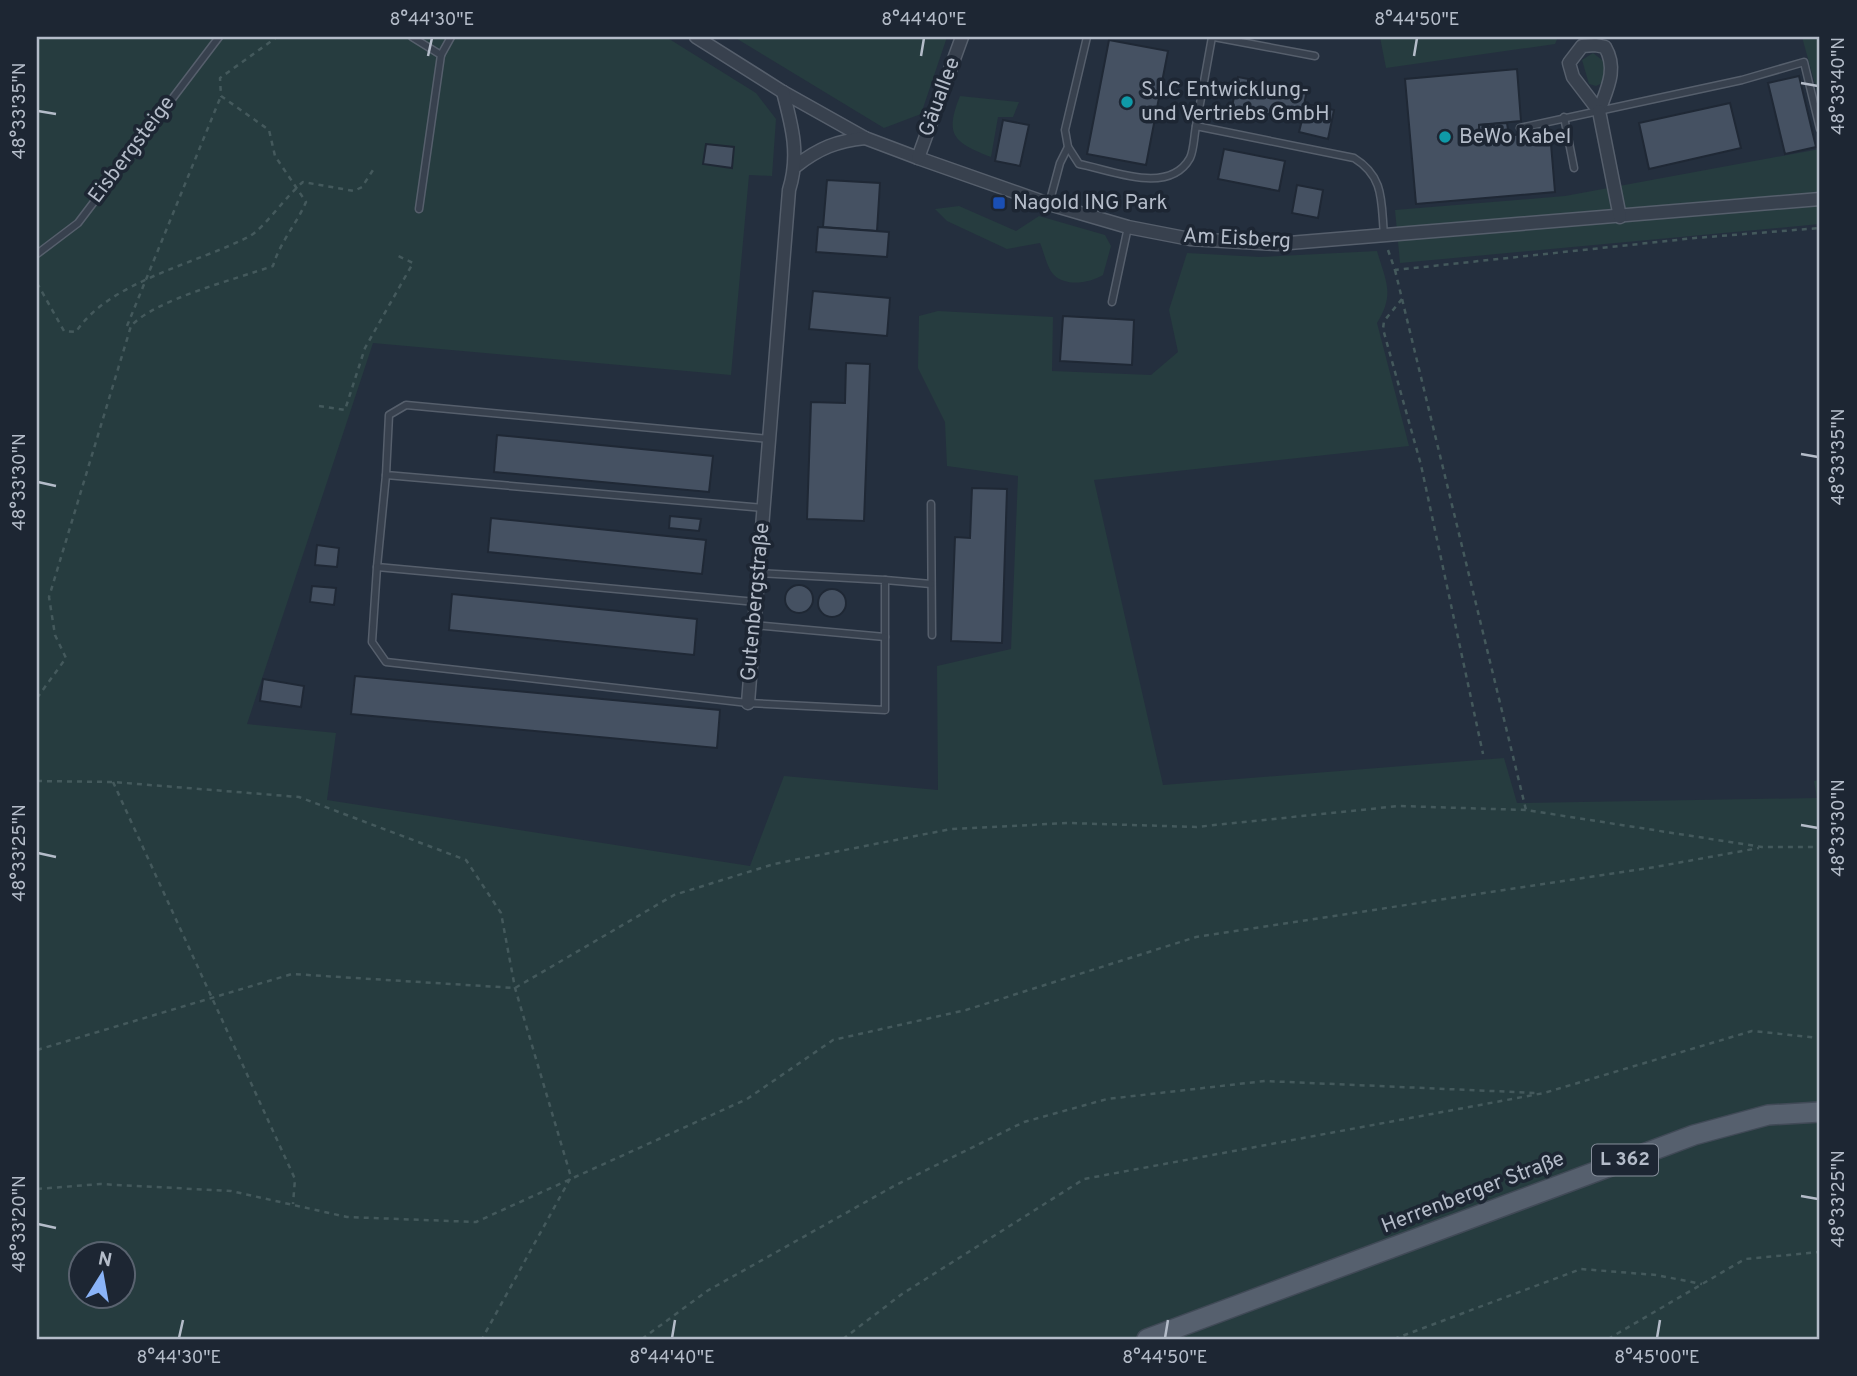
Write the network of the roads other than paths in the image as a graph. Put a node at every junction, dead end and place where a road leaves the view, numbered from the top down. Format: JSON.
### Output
{"nodes":[{"id":1,"x":219,"y":37,"type":"edge"},
{"id":2,"x":412,"y":37,"type":"edge"},
{"id":3,"x":451,"y":37,"type":"edge"},
{"id":4,"x":962,"y":37,"type":"edge"},
{"id":5,"x":1087,"y":37,"type":"edge"},
{"id":6,"x":1213,"y":37,"type":"edge"},
{"id":7,"x":703,"y":39,"type":"edge"},
{"id":8,"x":441,"y":55,"type":"junction"},
{"id":9,"x":1315,"y":56,"type":"dead end"},
{"id":10,"x":783,"y":92,"type":"junction"},
{"id":11,"x":1599,"y":111,"type":"junction"},
{"id":12,"x":1564,"y":117,"type":"junction"},
{"id":13,"x":1196,"y":126,"type":"junction"},
{"id":14,"x":1520,"y":128,"type":"dead end"},
{"id":15,"x":1820,"y":129,"type":"edge"},
{"id":16,"x":865,"y":138,"type":"junction"},
{"id":17,"x":1068,"y":146,"type":"junction"},
{"id":18,"x":918,"y":158,"type":"junction"},
{"id":19,"x":796,"y":166,"type":"junction"},
{"id":20,"x":1574,"y":168,"type":"dead end"},
{"id":21,"x":1820,"y":199,"type":"edge"},
{"id":22,"x":1049,"y":204,"type":"junction"},
{"id":23,"x":419,"y":209,"type":"dead end"},
{"id":24,"x":1620,"y":217,"type":"junction"},
{"id":25,"x":1128,"y":227,"type":"junction"},
{"id":26,"x":1384,"y":236,"type":"junction"},
{"id":27,"x":37,"y":254,"type":"edge"},
{"id":28,"x":1112,"y":302,"type":"dead end"},
{"id":29,"x":770,"y":440,"type":"junction"},
{"id":30,"x":386,"y":475,"type":"junction"},
{"id":31,"x":932,"y":504,"type":"dead end"},
{"id":32,"x":764,"y":508,"type":"junction"},
{"id":33,"x":377,"y":567,"type":"junction"},
{"id":34,"x":758,"y":573,"type":"junction"},
{"id":35,"x":885,"y":580,"type":"junction"},
{"id":36,"x":931,"y":584,"type":"junction"},
{"id":37,"x":756,"y":602,"type":"junction"},
{"id":38,"x":754,"y":625,"type":"junction"},
{"id":39,"x":932,"y":635,"type":"dead end"},
{"id":40,"x":885,"y":637,"type":"junction"},
{"id":41,"x":748,"y":703,"type":"junction"},
{"id":42,"x":1820,"y":1112,"type":"edge"},
{"id":43,"x":1147,"y":1339,"type":"edge"}],
"edges":[{"from":1,"to":27,"type":"lane","name":"Eisbergsteige"},
{"from":2,"to":8,"type":"lane"},
{"from":3,"to":8,"type":"lane"},
{"from":4,"to":18,"type":"street","name":"Gäuallee"},
{"from":5,"to":17,"type":"lane"},
{"from":6,"to":9,"type":"lane"},
{"from":6,"to":13,"type":"lane"},
{"from":7,"to":10,"type":"street","name":"Am Eisberg"},
{"from":8,"to":23,"type":"lane"},
{"from":10,"to":16,"type":"street","name":"Am Eisberg"},
{"from":10,"to":19,"type":"street","name":"Gutenbergstraße"},
{"from":11,"to":11,"type":"street"},
{"from":11,"to":12,"type":"lane"},
{"from":11,"to":15,"type":"lane"},
{"from":11,"to":24,"type":"street"},
{"from":12,"to":14,"type":"lane"},
{"from":12,"to":20,"type":"lane"},
{"from":13,"to":17,"type":"lane"},
{"from":13,"to":26,"type":"lane"},
{"from":16,"to":18,"type":"street","name":"Am Eisberg"},
{"from":16,"to":19,"type":"street"},
{"from":17,"to":22,"type":"lane"},
{"from":18,"to":22,"type":"street","name":"Am Eisberg"},
{"from":19,"to":29,"type":"street","name":"Gutenbergstraße"},
{"from":21,"to":24,"type":"street","name":"Am Eisberg"},
{"from":22,"to":25,"type":"street","name":"Am Eisberg"},
{"from":24,"to":26,"type":"street","name":"Am Eisberg"},
{"from":25,"to":26,"type":"street","name":"Am Eisberg"},
{"from":25,"to":28,"type":"lane"},
{"from":29,"to":30,"type":"lane","name":"Gutenbergstraße"},
{"from":29,"to":32,"type":"street","name":"Gutenbergstraße"},
{"from":30,"to":32,"type":"lane"},
{"from":30,"to":33,"type":"lane","name":"Gutenbergstraße"},
{"from":31,"to":36,"type":"lane"},
{"from":32,"to":34,"type":"street","name":"Gutenbergstraße"},
{"from":33,"to":37,"type":"lane"},
{"from":33,"to":41,"type":"lane","name":"Gutenbergstraße"},
{"from":34,"to":35,"type":"lane"},
{"from":34,"to":37,"type":"street","name":"Gutenbergstraße"},
{"from":35,"to":36,"type":"lane"},
{"from":35,"to":40,"type":"lane"},
{"from":36,"to":39,"type":"lane"},
{"from":37,"to":38,"type":"street","name":"Gutenbergstraße"},
{"from":38,"to":40,"type":"lane"},
{"from":38,"to":41,"type":"street","name":"Gutenbergstraße"},
{"from":40,"to":41,"type":"lane"},
{"from":42,"to":43,"type":"main road","name":"Herrenberger Straße","number":"L 362"}]}
